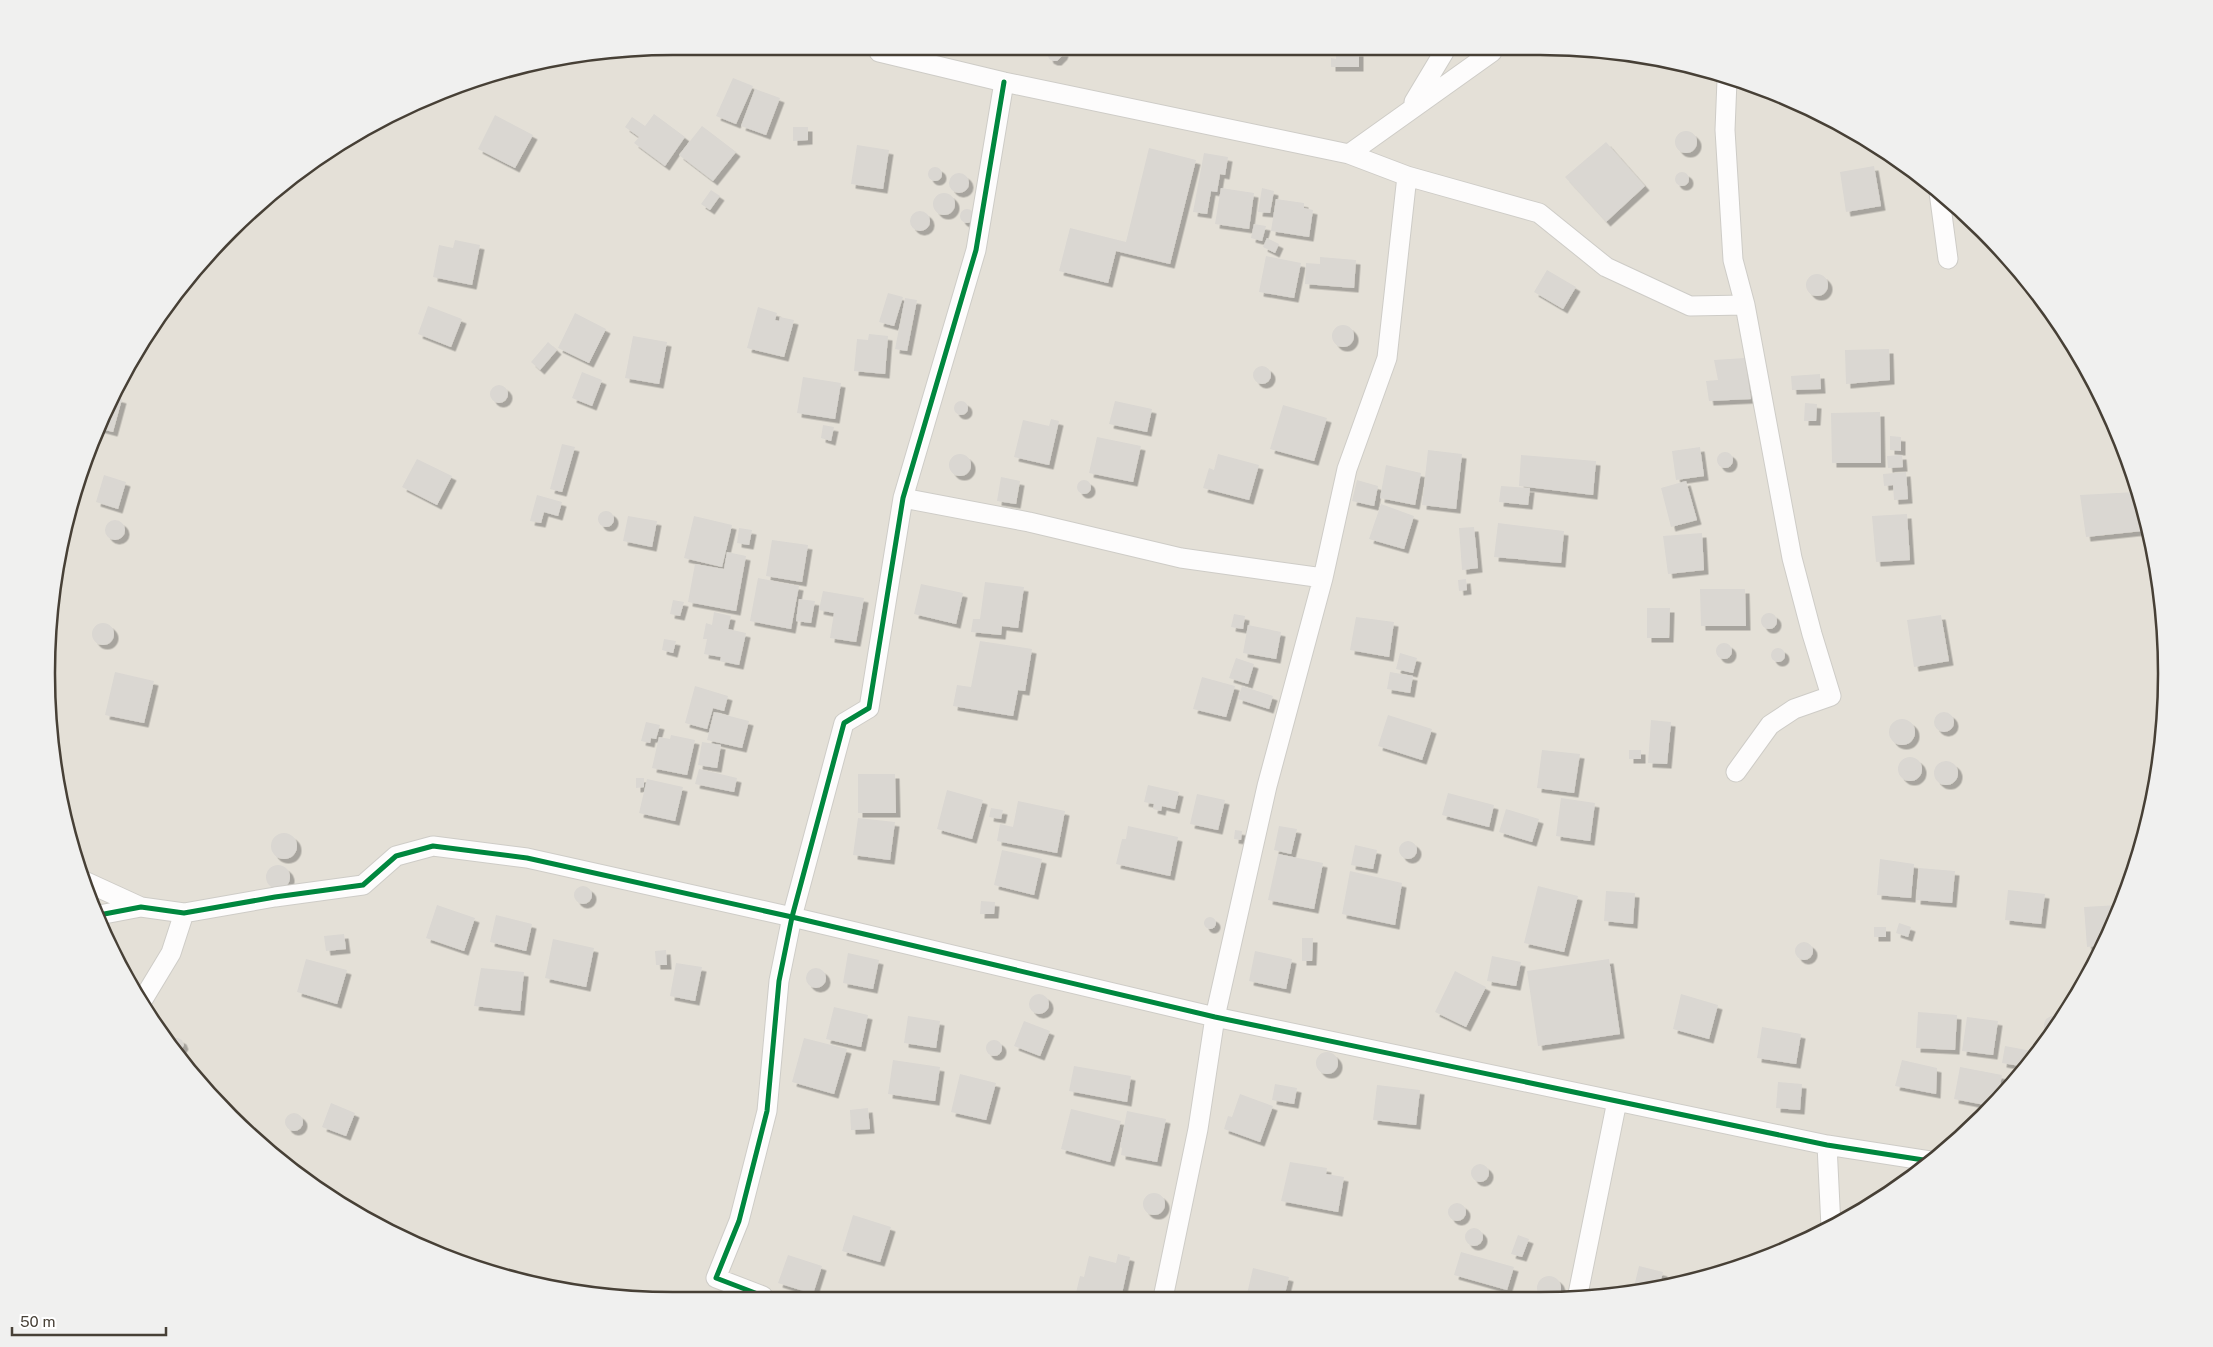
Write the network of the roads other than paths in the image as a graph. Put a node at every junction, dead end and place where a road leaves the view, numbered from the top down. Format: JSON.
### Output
{"nodes":[{"id":1,"x":892,"y":55,"type":"edge"},
{"id":2,"x":1442,"y":55,"type":"edge"},
{"id":3,"x":1488,"y":55,"type":"edge"},
{"id":4,"x":1004,"y":82,"type":"junction"},
{"id":5,"x":1727,"y":84,"type":"edge"},
{"id":6,"x":1410,"y":109,"type":"junction"},
{"id":7,"x":1350,"y":154,"type":"junction"},
{"id":8,"x":1407,"y":176,"type":"junction"},
{"id":9,"x":1940,"y":203,"type":"edge"},
{"id":10,"x":1948,"y":260,"type":"dead end"},
{"id":11,"x":1746,"y":305,"type":"junction"},
{"id":12,"x":903,"y":498,"type":"junction"},
{"id":13,"x":1323,"y":578,"type":"junction"},
{"id":14,"x":1736,"y":772,"type":"dead end"},
{"id":15,"x":93,"y":885,"type":"edge"},
{"id":16,"x":142,"y":907,"type":"junction"},
{"id":17,"x":184,"y":913,"type":"junction"},
{"id":18,"x":104,"y":914,"type":"edge"},
{"id":19,"x":792,"y":917,"type":"junction"},
{"id":20,"x":146,"y":995,"type":"edge"},
{"id":21,"x":1215,"y":1016,"type":"junction"},
{"id":22,"x":1617,"y":1101,"type":"junction"},
{"id":23,"x":1827,"y":1145,"type":"junction"},
{"id":24,"x":1920,"y":1160,"type":"edge"},
{"id":25,"x":1830,"y":1219,"type":"edge"},
{"id":26,"x":1579,"y":1291,"type":"edge"},
{"id":27,"x":753,"y":1292,"type":"edge"},
{"id":28,"x":1164,"y":1292,"type":"edge"}],
"edges":[{"from":1,"to":4,"type":"street"},
{"from":2,"to":6,"type":"street"},
{"from":3,"to":6,"type":"street"},
{"from":4,"to":7,"type":"street"},
{"from":4,"to":12,"type":"street"},
{"from":5,"to":11,"type":"street"},
{"from":6,"to":7,"type":"street"},
{"from":7,"to":8,"type":"street"},
{"from":8,"to":11,"type":"street"},
{"from":8,"to":13,"type":"street"},
{"from":9,"to":10,"type":"street"},
{"from":11,"to":14,"type":"street"},
{"from":12,"to":13,"type":"street"},
{"from":12,"to":19,"type":"street"},
{"from":13,"to":21,"type":"street"},
{"from":15,"to":16,"type":"street"},
{"from":16,"to":17,"type":"street"},
{"from":16,"to":18,"type":"street"},
{"from":17,"to":19,"type":"street"},
{"from":17,"to":20,"type":"street"},
{"from":19,"to":21,"type":"street"},
{"from":19,"to":27,"type":"street"},
{"from":21,"to":22,"type":"street"},
{"from":21,"to":28,"type":"street"},
{"from":22,"to":23,"type":"street"},
{"from":22,"to":26,"type":"street"},
{"from":23,"to":24,"type":"street"},
{"from":23,"to":25,"type":"street"}]}
